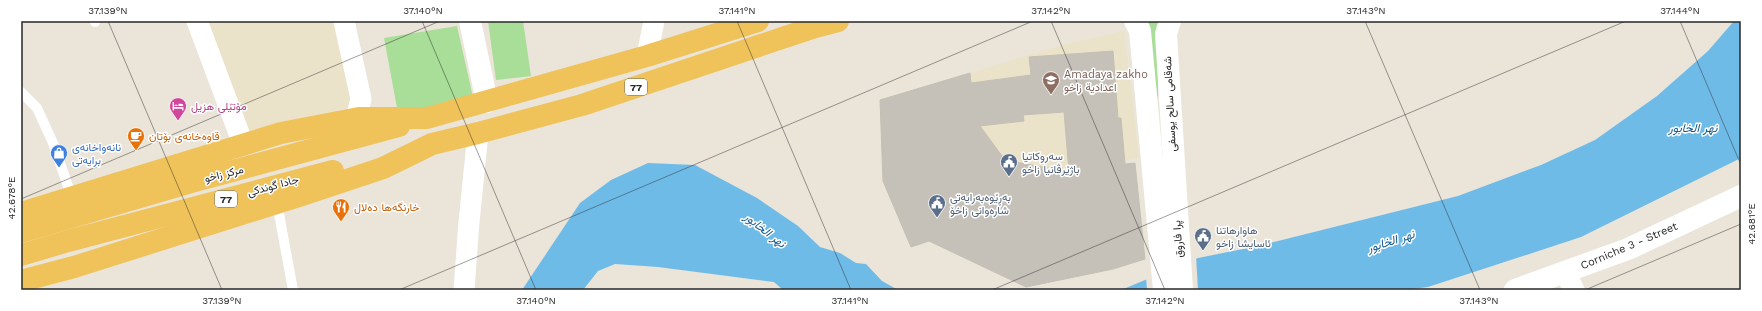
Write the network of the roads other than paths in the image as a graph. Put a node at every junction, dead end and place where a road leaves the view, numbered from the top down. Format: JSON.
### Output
{"nodes":[{"id":1,"x":197,"y":21,"type":"edge"},
{"id":2,"x":344,"y":21,"type":"edge"},
{"id":3,"x":470,"y":21,"type":"edge"},
{"id":4,"x":654,"y":21,"type":"edge"},
{"id":5,"x":758,"y":21,"type":"edge"},
{"id":6,"x":838,"y":21,"type":"edge"},
{"id":7,"x":1135,"y":21,"type":"edge"},
{"id":8,"x":1170,"y":21,"type":"edge"},
{"id":9,"x":647,"y":56,"type":"junction"},
{"id":10,"x":21,"y":92,"type":"edge"},
{"id":11,"x":487,"y":102,"type":"junction"},
{"id":12,"x":427,"y":118,"type":"junction"},
{"id":13,"x":356,"y":119,"type":"junction"},
{"id":14,"x":478,"y":133,"type":"junction"},
{"id":15,"x":243,"y":144,"type":"junction"},
{"id":16,"x":432,"y":144,"type":"junction"},
{"id":17,"x":1165,"y":188,"type":"junction"},
{"id":18,"x":1741,"y":196,"type":"edge"},
{"id":19,"x":72,"y":198,"type":"junction"},
{"id":20,"x":277,"y":203,"type":"junction"},
{"id":21,"x":21,"y":213,"type":"edge"},
{"id":22,"x":21,"y":232,"type":"edge"},
{"id":23,"x":21,"y":255,"type":"edge"},
{"id":24,"x":21,"y":281,"type":"edge"},
{"id":25,"x":1569,"y":281,"type":"edge"},
{"id":26,"x":1544,"y":285,"type":"edge"},
{"id":27,"x":293,"y":290,"type":"edge"},
{"id":28,"x":464,"y":290,"type":"edge"},
{"id":29,"x":1164,"y":290,"type":"edge"},
{"id":30,"x":1182,"y":290,"type":"edge"},
{"id":31,"x":1515,"y":290,"type":"edge"}],
"edges":[{"from":1,"to":15,"type":"street"},
{"from":2,"to":13,"type":"street"},
{"from":3,"to":11,"type":"main road"},
{"from":4,"to":9,"type":"street"},
{"from":5,"to":9,"type":"highway","number":"77"},
{"from":6,"to":14,"type":"highway","number":"77"},
{"from":7,"to":17,"type":"main road","name":"شەقامی سالح یوسفی"},
{"from":8,"to":17,"type":"main road","name":"شەقامی سالح یوسفی"},
{"from":9,"to":11,"type":"highway","number":"77"},
{"from":10,"to":19,"type":"lane"},
{"from":11,"to":12,"type":"highway","number":"77"},
{"from":12,"to":13,"type":"highway"},
{"from":12,"to":22,"type":"highway","name":"مركز زاخو","number":"77"},
{"from":13,"to":15,"type":"highway"},
{"from":14,"to":16,"type":"highway","number":"77"},
{"from":14,"to":28,"type":"street"},
{"from":15,"to":19,"type":"highway"},
{"from":16,"to":20,"type":"highway"},
{"from":16,"to":23,"type":"highway","name":"جادا گوندکی","number":"77"},
{"from":17,"to":29,"type":"main road","name":"پرا فاروق"},
{"from":17,"to":30,"type":"main road","name":"پرا فاروق"},
{"from":18,"to":25,"type":"main road","name":"Corniche 3 - Street"},
{"from":19,"to":21,"type":"highway"},
{"from":20,"to":24,"type":"highway"},
{"from":20,"to":27,"type":"lane"},
{"from":25,"to":26,"type":"main road","name":"Corniche 3 - Street"},
{"from":26,"to":31,"type":"main road","name":"Corniche 3 - Street"}]}
